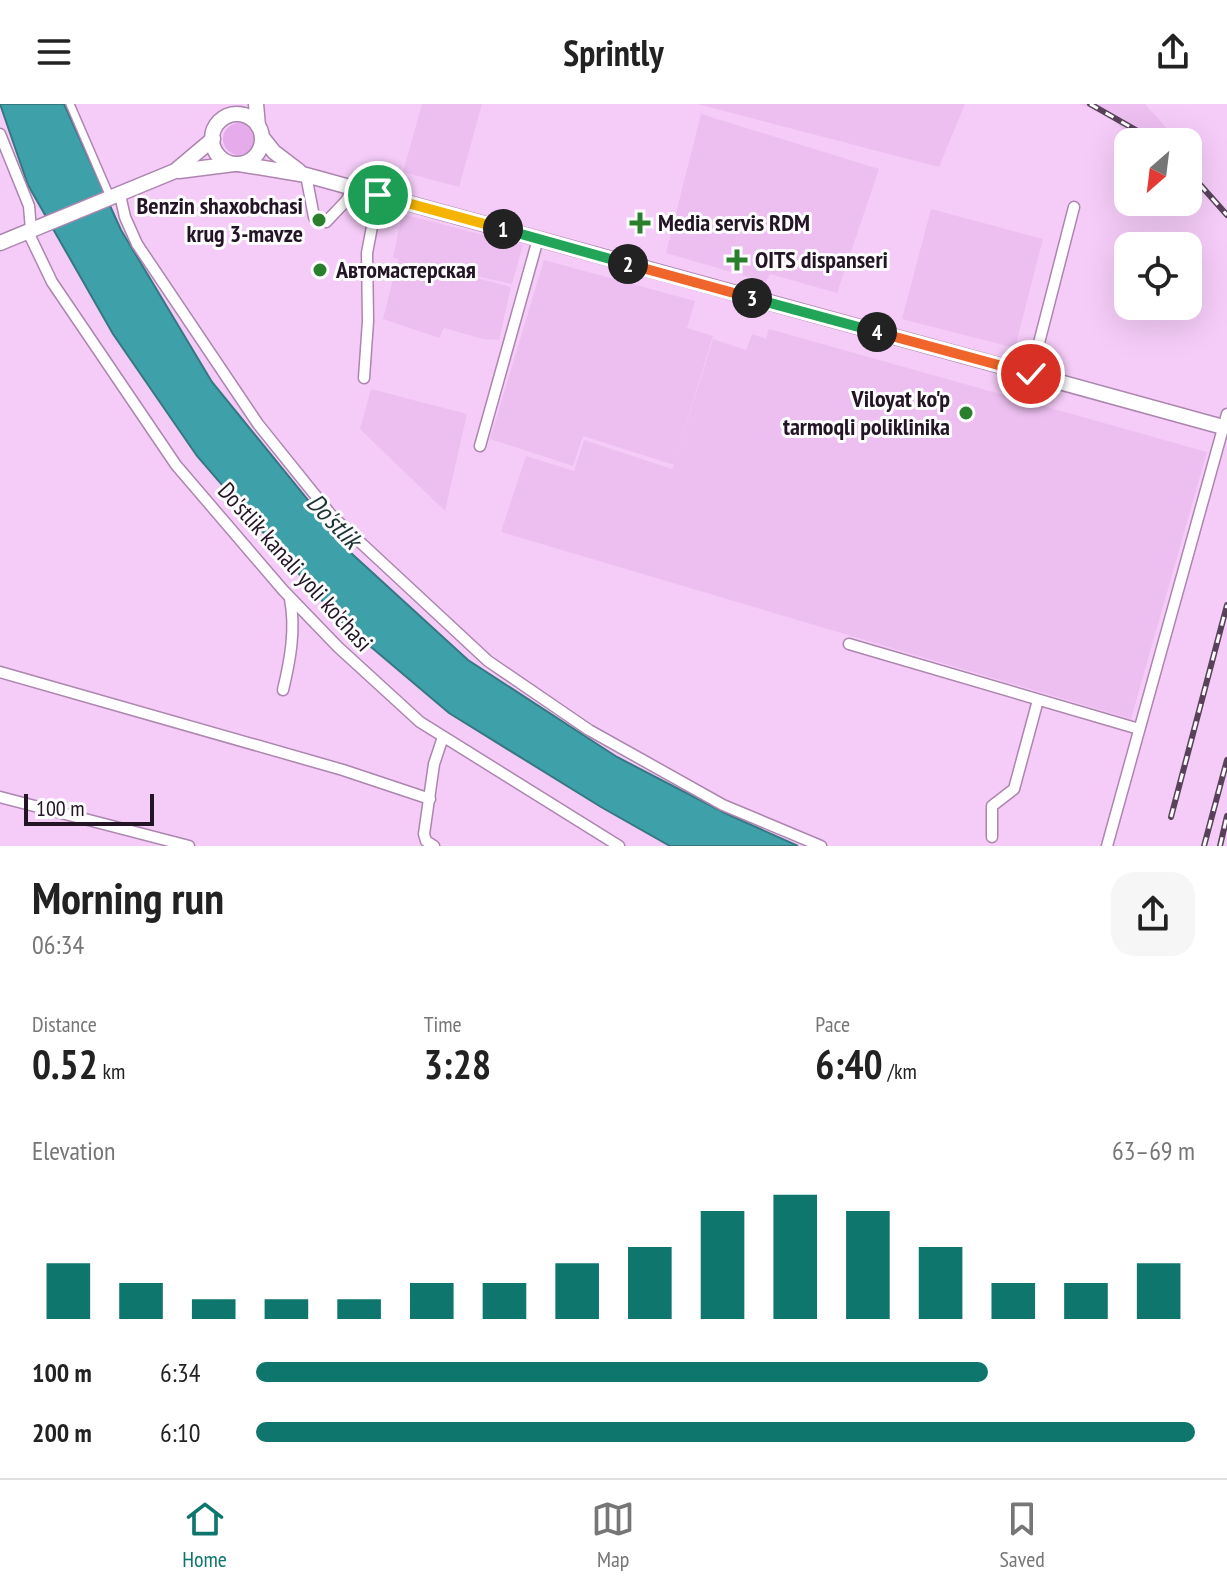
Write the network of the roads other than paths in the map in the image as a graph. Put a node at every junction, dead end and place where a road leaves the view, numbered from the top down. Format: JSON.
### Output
{"nodes":[{"id":1,"x":70,"y":104,"type":"edge"},
{"id":2,"x":228,"y":104,"type":"edge"},
{"id":3,"x":256,"y":104,"type":"edge"},
{"id":4,"x":219,"y":123,"type":"junction"},
{"id":5,"x":260,"y":131,"type":"junction"},
{"id":6,"x":0,"y":134,"type":"edge"},
{"id":7,"x":213,"y":139,"type":"junction"},
{"id":8,"x":237,"y":164,"type":"junction"},
{"id":9,"x":175,"y":171,"type":"junction"},
{"id":10,"x":306,"y":175,"type":"junction"},
{"id":11,"x":353,"y":188,"type":"junction"},
{"id":12,"x":115,"y":195,"type":"junction"},
{"id":13,"x":378,"y":195,"type":"junction"},
{"id":14,"x":1074,"y":207,"type":"dead end"},
{"id":15,"x":314,"y":217,"type":"dead end"},
{"id":16,"x":326,"y":222,"type":"dead end"},
{"id":17,"x":33,"y":229,"type":"junction"},
{"id":18,"x":538,"y":239,"type":"junction"},
{"id":19,"x":0,"y":243,"type":"edge"},
{"id":20,"x":1031,"y":374,"type":"junction"},
{"id":21,"x":364,"y":378,"type":"dead end"},
{"id":22,"x":1225,"y":420,"type":"edge"},
{"id":23,"x":480,"y":446,"type":"dead end"},
{"id":24,"x":290,"y":597,"type":"junction"},
{"id":25,"x":849,"y":644,"type":"dead end"},
{"id":26,"x":0,"y":672,"type":"edge"},
{"id":27,"x":283,"y":690,"type":"dead end"},
{"id":28,"x":1038,"y":700,"type":"junction"},
{"id":29,"x":1139,"y":729,"type":"junction"},
{"id":30,"x":443,"y":737,"type":"junction"},
{"id":31,"x":0,"y":797,"type":"edge"},
{"id":32,"x":430,"y":799,"type":"junction"},
{"id":33,"x":992,"y":837,"type":"dead end"},
{"id":34,"x":189,"y":846,"type":"edge"},
{"id":35,"x":434,"y":846,"type":"edge"},
{"id":36,"x":619,"y":846,"type":"edge"},
{"id":37,"x":821,"y":846,"type":"edge"},
{"id":38,"x":1107,"y":846,"type":"edge"}],
"edges":[{"from":1,"to":12,"type":"street"},
{"from":2,"to":4,"type":"main road"},
{"from":3,"to":5,"type":"main road"},
{"from":4,"to":5,"type":"main road"},
{"from":4,"to":7,"type":"main road"},
{"from":5,"to":8,"type":"main road"},
{"from":5,"to":10,"type":"main road"},
{"from":6,"to":17,"type":"street","name":"Do'stlik kanali yoli ko'chasi"},
{"from":7,"to":8,"type":"main road"},
{"from":7,"to":9,"type":"main road"},
{"from":8,"to":9,"type":"main road"},
{"from":8,"to":10,"type":"main road"},
{"from":9,"to":12,"type":"main road"},
{"from":10,"to":11,"type":"main road"},
{"from":10,"to":15,"type":"street"},
{"from":11,"to":13,"type":"main road"},
{"from":11,"to":16,"type":"street"},
{"from":12,"to":17,"type":"main road"},
{"from":12,"to":37,"type":"street"},
{"from":13,"to":18,"type":"main road"},
{"from":13,"to":21,"type":"street"},
{"from":14,"to":20,"type":"street"},
{"from":17,"to":19,"type":"main road"},
{"from":17,"to":24,"type":"street","name":"Do'stlik kanali yoli ko'chasi"},
{"from":18,"to":20,"type":"main road"},
{"from":18,"to":23,"type":"street"},
{"from":20,"to":22,"type":"main road"},
{"from":22,"to":29,"type":"street"},
{"from":24,"to":27,"type":"street"},
{"from":24,"to":30,"type":"street","name":"Do'stlik kanali yoli ko'chasi"},
{"from":25,"to":28,"type":"street"},
{"from":26,"to":32,"type":"street"},
{"from":28,"to":29,"type":"street"},
{"from":28,"to":33,"type":"street"},
{"from":29,"to":38,"type":"street"},
{"from":30,"to":32,"type":"street"},
{"from":30,"to":36,"type":"street","name":"Do'stlik kanali yoli ko'chasi"},
{"from":31,"to":34,"type":"street"},
{"from":32,"to":35,"type":"street"}]}
